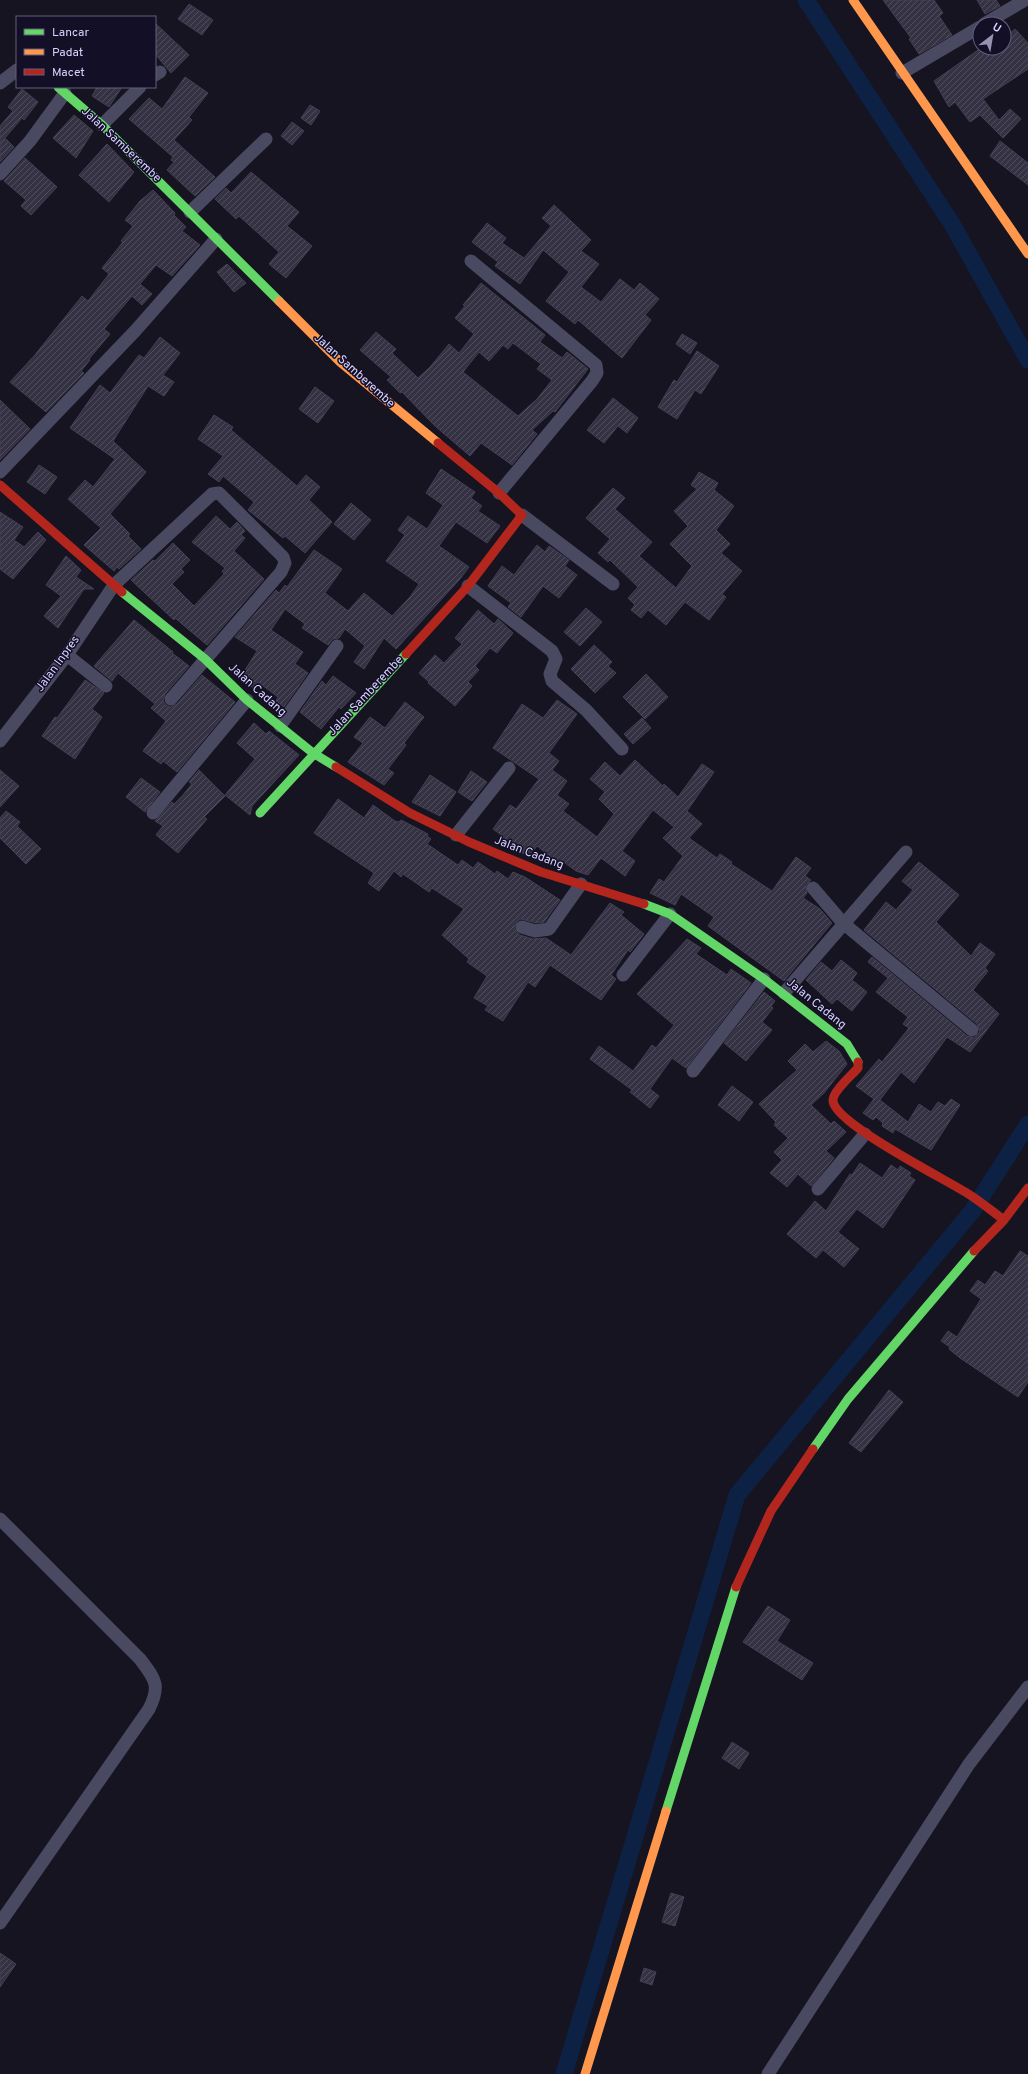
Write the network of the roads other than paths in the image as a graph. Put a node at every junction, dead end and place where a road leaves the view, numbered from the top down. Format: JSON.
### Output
{"nodes":[{"id":1,"x":853,"y":0,"type":"edge"},
{"id":2,"x":1025,"y":0,"type":"edge"},
{"id":3,"x":998,"y":16,"type":"edge"},
{"id":4,"x":972,"y":32,"type":"edge"},
{"id":5,"x":16,"y":71,"type":"edge"},
{"id":6,"x":902,"y":73,"type":"junction"},
{"id":7,"x":0,"y":83,"type":"edge"},
{"id":8,"x":139,"y":88,"type":"edge"},
{"id":9,"x":62,"y":90,"type":"edge"},
{"id":10,"x":102,"y":125,"type":"junction"},
{"id":11,"x":266,"y":138,"type":"dead end"},
{"id":12,"x":0,"y":174,"type":"edge"},
{"id":13,"x":190,"y":212,"type":"junction"},
{"id":14,"x":216,"y":240,"type":"junction"},
{"id":15,"x":1028,"y":254,"type":"edge"},
{"id":16,"x":471,"y":261,"type":"dead end"},
{"id":17,"x":0,"y":472,"type":"edge"},
{"id":18,"x":0,"y":485,"type":"edge"},
{"id":19,"x":499,"y":493,"type":"junction"},
{"id":20,"x":522,"y":515,"type":"junction"},
{"id":21,"x":114,"y":584,"type":"junction"},
{"id":22,"x":614,"y":584,"type":"dead end"},
{"id":23,"x":468,"y":586,"type":"junction"},
{"id":24,"x":337,"y":646,"type":"dead end"},
{"id":25,"x":67,"y":655,"type":"junction"},
{"id":26,"x":205,"y":659,"type":"junction"},
{"id":27,"x":106,"y":686,"type":"dead end"},
{"id":28,"x":171,"y":699,"type":"dead end"},
{"id":29,"x":247,"y":700,"type":"junction"},
{"id":30,"x":280,"y":726,"type":"junction"},
{"id":31,"x":0,"y":741,"type":"edge"},
{"id":32,"x":622,"y":749,"type":"dead end"},
{"id":33,"x":313,"y":753,"type":"junction"},
{"id":34,"x":509,"y":768,"type":"dead end"},
{"id":35,"x":260,"y":813,"type":"dead end"},
{"id":36,"x":153,"y":814,"type":"dead end"},
{"id":37,"x":456,"y":836,"type":"junction"},
{"id":38,"x":906,"y":852,"type":"dead end"},
{"id":39,"x":581,"y":884,"type":"junction"},
{"id":40,"x":813,"y":888,"type":"dead end"},
{"id":41,"x":670,"y":914,"type":"junction"},
{"id":42,"x":843,"y":924,"type":"junction"},
{"id":43,"x":522,"y":927,"type":"dead end"},
{"id":44,"x":623,"y":975,"type":"dead end"},
{"id":45,"x":764,"y":979,"type":"junction"},
{"id":46,"x":784,"y":993,"type":"junction"},
{"id":47,"x":972,"y":1030,"type":"dead end"},
{"id":48,"x":692,"y":1071,"type":"dead end"},
{"id":49,"x":865,"y":1134,"type":"junction"},
{"id":50,"x":1028,"y":1188,"type":"edge"},
{"id":51,"x":818,"y":1189,"type":"dead end"},
{"id":52,"x":1004,"y":1220,"type":"junction"},
{"id":53,"x":0,"y":1518,"type":"edge"},
{"id":54,"x":1028,"y":1687,"type":"edge"},
{"id":55,"x":0,"y":1923,"type":"edge"},
{"id":56,"x":585,"y":2074,"type":"edge"},
{"id":57,"x":768,"y":2074,"type":"edge"}],
"edges":[{"from":1,"to":6,"type":"street"},
{"from":2,"to":3,"type":"street"},
{"from":4,"to":6,"type":"street"},
{"from":5,"to":7,"type":"street"},
{"from":6,"to":15,"type":"street"},
{"from":8,"to":10,"type":"street"},
{"from":9,"to":10,"type":"street","name":"Jalan Samberembe"},
{"from":9,"to":12,"type":"street"},
{"from":10,"to":13,"type":"street","name":"Jalan Samberembe"},
{"from":11,"to":13,"type":"street"},
{"from":13,"to":14,"type":"street","name":"Jalan Samberembe"},
{"from":14,"to":17,"type":"street"},
{"from":14,"to":19,"type":"street","name":"Jalan Samberembe"},
{"from":16,"to":19,"type":"street"},
{"from":18,"to":21,"type":"street","name":"Jalan Cadang"},
{"from":19,"to":20,"type":"street","name":"Jalan Samberembe"},
{"from":20,"to":22,"type":"street"},
{"from":20,"to":23,"type":"street","name":"Jalan Samberembe"},
{"from":21,"to":25,"type":"street","name":"Jalan Inpres"},
{"from":21,"to":26,"type":"street","name":"Jalan Cadang"},
{"from":21,"to":26,"type":"street","name":"Jalan Inpres"},
{"from":23,"to":32,"type":"street"},
{"from":23,"to":33,"type":"street","name":"Jalan Samberembe"},
{"from":24,"to":30,"type":"street"},
{"from":25,"to":27,"type":"street"},
{"from":25,"to":31,"type":"street","name":"Jalan Inpres"},
{"from":26,"to":28,"type":"street"},
{"from":26,"to":29,"type":"street","name":"Jalan Cadang"},
{"from":29,"to":30,"type":"street","name":"Jalan Cadang"},
{"from":29,"to":36,"type":"street"},
{"from":30,"to":33,"type":"street","name":"Jalan Cadang"},
{"from":33,"to":35,"type":"street","name":"Jalan Samberembe"},
{"from":33,"to":37,"type":"street","name":"Jalan Cadang"},
{"from":34,"to":37,"type":"street"},
{"from":37,"to":39,"type":"street","name":"Jalan Cadang"},
{"from":38,"to":42,"type":"street"},
{"from":39,"to":41,"type":"street","name":"Jalan Cadang"},
{"from":39,"to":43,"type":"street"},
{"from":40,"to":42,"type":"street"},
{"from":41,"to":44,"type":"street"},
{"from":41,"to":45,"type":"street","name":"Jalan Cadang"},
{"from":42,"to":46,"type":"street"},
{"from":42,"to":47,"type":"street"},
{"from":45,"to":46,"type":"street","name":"Jalan Cadang"},
{"from":45,"to":48,"type":"street"},
{"from":46,"to":49,"type":"street","name":"Jalan Cadang"},
{"from":49,"to":51,"type":"street"},
{"from":49,"to":52,"type":"street","name":"Jalan Cadang"},
{"from":50,"to":52,"type":"street"},
{"from":52,"to":56,"type":"street"},
{"from":53,"to":55,"type":"street"},
{"from":54,"to":57,"type":"street"}]}
